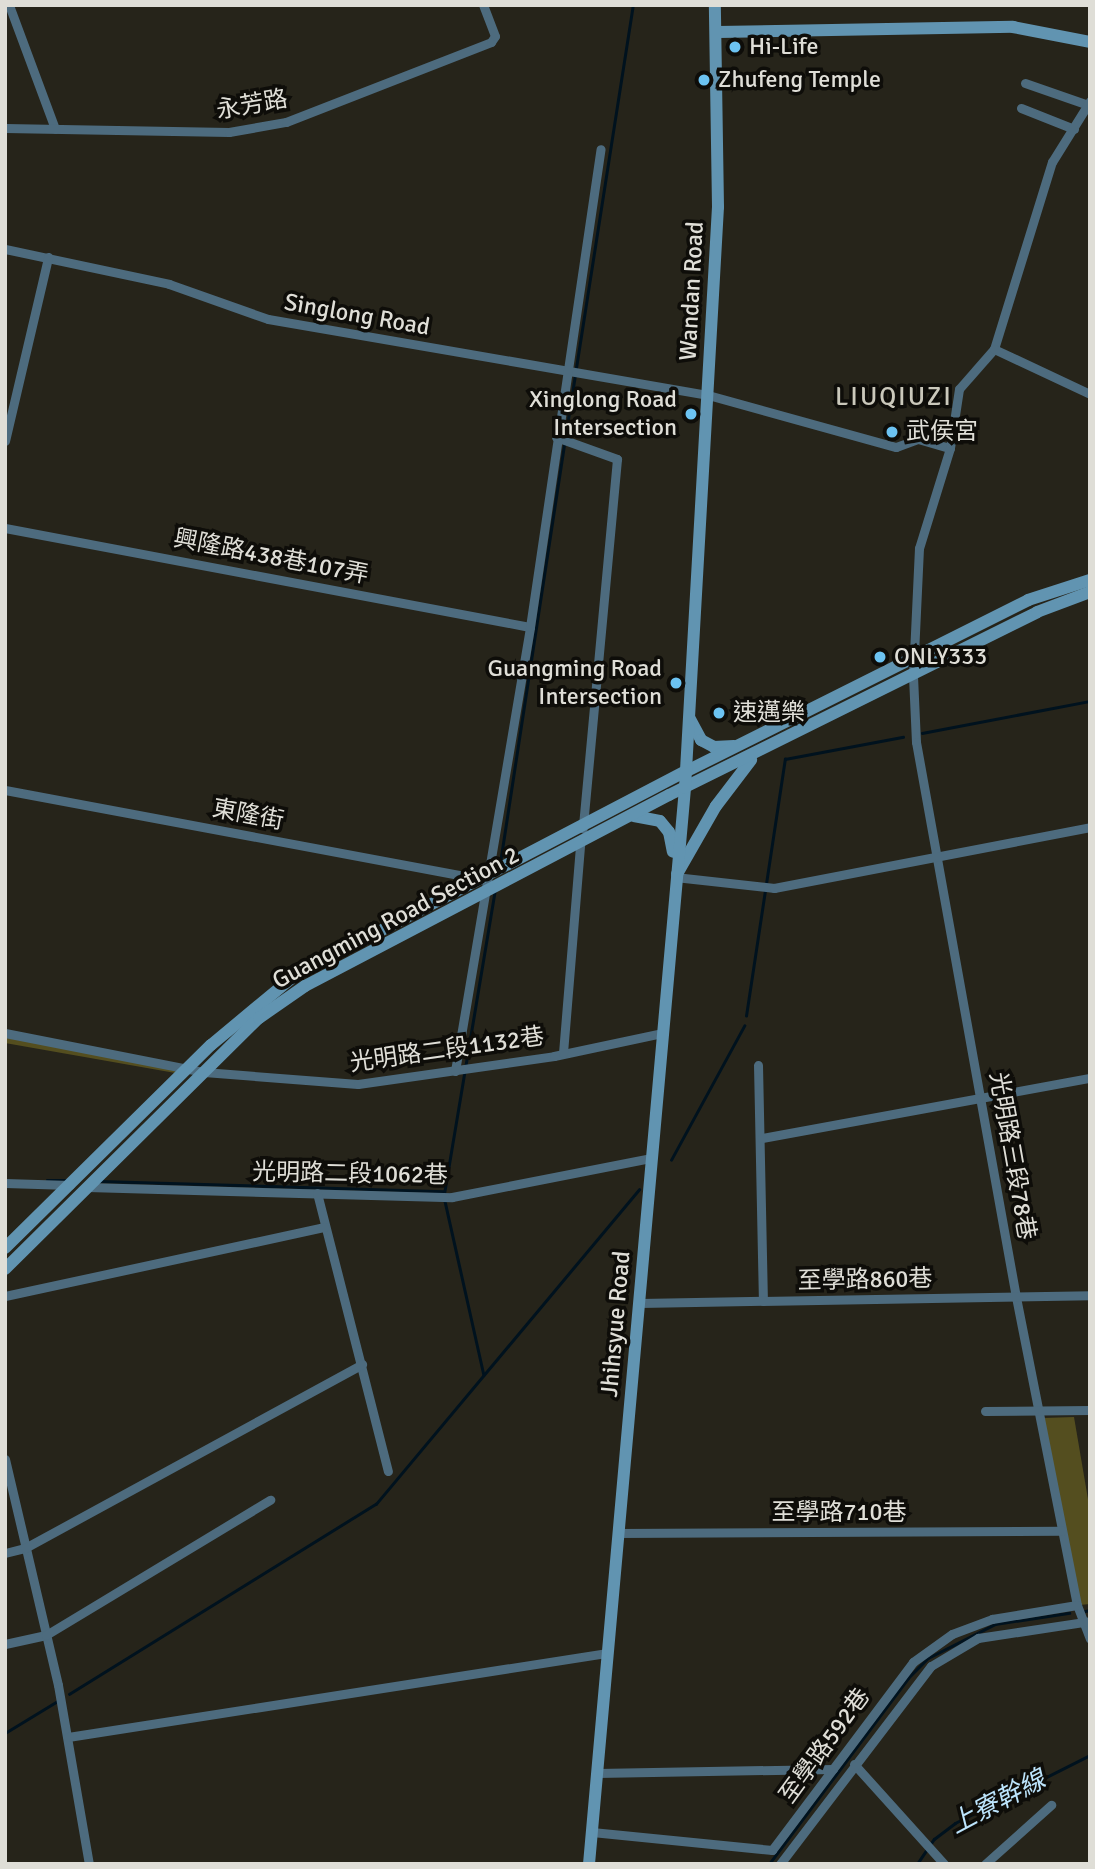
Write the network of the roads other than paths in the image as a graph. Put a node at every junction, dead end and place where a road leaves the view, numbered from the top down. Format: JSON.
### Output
{"nodes":[{"id":1,"x":9,"y":5,"type":"edge"},
{"id":2,"x":483,"y":5,"type":"edge"},
{"id":3,"x":715,"y":5,"type":"edge"},
{"id":4,"x":718,"y":32,"type":"junction"},
{"id":5,"x":1090,"y":42,"type":"edge"},
{"id":6,"x":1025,"y":83,"type":"dead end"},
{"id":7,"x":1089,"y":103,"type":"edge"},
{"id":8,"x":1021,"y":108,"type":"dead end"},
{"id":9,"x":5,"y":128,"type":"edge"},
{"id":10,"x":55,"y":129,"type":"junction"},
{"id":11,"x":1074,"y":129,"type":"junction"},
{"id":12,"x":601,"y":149,"type":"dead end"},
{"id":13,"x":5,"y":249,"type":"edge"},
{"id":14,"x":48,"y":257,"type":"junction"},
{"id":15,"x":994,"y":349,"type":"junction"},
{"id":16,"x":572,"y":372,"type":"junction"},
{"id":17,"x":1090,"y":394,"type":"edge"},
{"id":18,"x":708,"y":395,"type":"junction"},
{"id":19,"x":562,"y":439,"type":"junction"},
{"id":20,"x":5,"y":441,"type":"edge"},
{"id":21,"x":950,"y":448,"type":"junction"},
{"id":22,"x":5,"y":528,"type":"edge"},
{"id":23,"x":1089,"y":583,"type":"edge"},
{"id":24,"x":530,"y":627,"type":"junction"},
{"id":25,"x":914,"y":659,"type":"junction"},
{"id":26,"x":913,"y":677,"type":"junction"},
{"id":27,"x":688,"y":711,"type":"junction"},
{"id":28,"x":748,"y":743,"type":"junction"},
{"id":29,"x":756,"y":755,"type":"junction"},
{"id":30,"x":685,"y":772,"type":"junction"},
{"id":31,"x":684,"y":788,"type":"junction"},
{"id":32,"x":5,"y":790,"type":"edge"},
{"id":33,"x":631,"y":816,"type":"junction"},
{"id":34,"x":1090,"y":827,"type":"edge"},
{"id":35,"x":583,"y":828,"type":"junction"},
{"id":36,"x":580,"y":844,"type":"junction"},
{"id":37,"x":936,"y":856,"type":"junction"},
{"id":38,"x":675,"y":877,"type":"junction"},
{"id":39,"x":486,"y":883,"type":"junction"},
{"id":40,"x":5,"y":1033,"type":"edge"},
{"id":41,"x":662,"y":1033,"type":"junction"},
{"id":42,"x":563,"y":1053,"type":"junction"},
{"id":43,"x":758,"y":1065,"type":"dead end"},
{"id":44,"x":195,"y":1071,"type":"junction"},
{"id":45,"x":455,"y":1071,"type":"junction"},
{"id":46,"x":1090,"y":1078,"type":"edge"},
{"id":47,"x":983,"y":1098,"type":"junction"},
{"id":48,"x":762,"y":1138,"type":"junction"},
{"id":49,"x":650,"y":1158,"type":"junction"},
{"id":50,"x":5,"y":1183,"type":"edge"},
{"id":51,"x":70,"y":1185,"type":"junction"},
{"id":52,"x":87,"y":1187,"type":"junction"},
{"id":53,"x":317,"y":1193,"type":"junction"},
{"id":54,"x":325,"y":1227,"type":"junction"},
{"id":55,"x":5,"y":1248,"type":"edge"},
{"id":56,"x":5,"y":1269,"type":"edge"},
{"id":57,"x":1090,"y":1295,"type":"edge"},
{"id":58,"x":5,"y":1296,"type":"edge"},
{"id":59,"x":1016,"y":1297,"type":"junction"},
{"id":60,"x":763,"y":1301,"type":"junction"},
{"id":61,"x":640,"y":1303,"type":"junction"},
{"id":62,"x":362,"y":1364,"type":"junction"},
{"id":63,"x":1090,"y":1410,"type":"edge"},
{"id":64,"x":985,"y":1411,"type":"dead end"},
{"id":65,"x":1039,"y":1411,"type":"junction"},
{"id":66,"x":5,"y":1459,"type":"edge"},
{"id":67,"x":388,"y":1471,"type":"dead end"},
{"id":68,"x":270,"y":1500,"type":"dead end"},
{"id":69,"x":1062,"y":1531,"type":"junction"},
{"id":70,"x":617,"y":1533,"type":"junction"},
{"id":71,"x":25,"y":1548,"type":"junction"},
{"id":72,"x":5,"y":1553,"type":"edge"},
{"id":73,"x":1077,"y":1605,"type":"junction"},
{"id":74,"x":1086,"y":1621,"type":"edge"},
{"id":75,"x":46,"y":1635,"type":"junction"},
{"id":76,"x":1090,"y":1639,"type":"edge"},
{"id":77,"x":5,"y":1644,"type":"edge"},
{"id":78,"x":607,"y":1653,"type":"junction"},
{"id":79,"x":68,"y":1737,"type":"junction"},
{"id":80,"x":854,"y":1764,"type":"junction"},
{"id":81,"x":833,"y":1769,"type":"junction"},
{"id":82,"x":597,"y":1773,"type":"junction"},
{"id":83,"x":1051,"y":1805,"type":"dead end"},
{"id":84,"x":592,"y":1832,"type":"junction"},
{"id":85,"x":89,"y":1864,"type":"edge"},
{"id":86,"x":589,"y":1864,"type":"edge"},
{"id":87,"x":780,"y":1864,"type":"edge"},
{"id":88,"x":944,"y":1864,"type":"edge"},
{"id":89,"x":985,"y":1864,"type":"edge"}],
"edges":[{"from":1,"to":10,"type":"street"},
{"from":2,"to":10,"type":"street","name":"永芳路"},
{"from":3,"to":4,"type":"street","name":"Wandan Road"},
{"from":4,"to":5,"type":"street"},
{"from":4,"to":18,"type":"street","name":"Wandan Road"},
{"from":6,"to":7,"type":"street"},
{"from":7,"to":11,"type":"street"},
{"from":8,"to":11,"type":"street"},
{"from":9,"to":10,"type":"street"},
{"from":11,"to":15,"type":"street"},
{"from":12,"to":16,"type":"street"},
{"from":13,"to":14,"type":"street","name":"Singlong Road"},
{"from":14,"to":16,"type":"street","name":"Singlong Road"},
{"from":14,"to":20,"type":"street"},
{"from":15,"to":17,"type":"street"},
{"from":15,"to":21,"type":"street","name":"光明路三段78巷"},
{"from":16,"to":18,"type":"street","name":"Singlong Road"},
{"from":16,"to":19,"type":"street"},
{"from":18,"to":21,"type":"street","name":"Singlong Road"},
{"from":18,"to":27,"type":"street","name":"Wandan Road"},
{"from":19,"to":24,"type":"street"},
{"from":19,"to":35,"type":"street"},
{"from":21,"to":25,"type":"street","name":"光明路三段78巷"},
{"from":22,"to":24,"type":"street","name":"興隆路438巷107弄"},
{"from":23,"to":25,"type":"street","name":"Guangming Road Section 2"},
{"from":23,"to":26,"type":"street","name":"Guangming Road Section 2"},
{"from":24,"to":39,"type":"street"},
{"from":25,"to":26,"type":"street","name":"光明路三段78巷"},
{"from":25,"to":28,"type":"street","name":"Guangming Road Section 2"},
{"from":26,"to":29,"type":"street","name":"Guangming Road Section 2"},
{"from":26,"to":37,"type":"street","name":"光明路三段78巷"},
{"from":27,"to":28,"type":"street"},
{"from":27,"to":30,"type":"street","name":"Wandan Road"},
{"from":28,"to":30,"type":"street","name":"Guangming Road Section 2"},
{"from":29,"to":31,"type":"street","name":"Guangming Road Section 2"},
{"from":29,"to":38,"type":"street"},
{"from":30,"to":31,"type":"street","name":"Wandan Road"},
{"from":30,"to":35,"type":"street","name":"Guangming Road Section 2"},
{"from":31,"to":33,"type":"street","name":"Guangming Road Section 2"},
{"from":31,"to":38,"type":"street","name":"Jhihsyue Road"},
{"from":32,"to":39,"type":"street","name":"東隆街"},
{"from":33,"to":36,"type":"street","name":"Guangming Road Section 2"},
{"from":33,"to":38,"type":"street"},
{"from":34,"to":37,"type":"street"},
{"from":35,"to":39,"type":"street","name":"Guangming Road Section 2"},
{"from":36,"to":39,"type":"street","name":"Guangming Road Section 2"},
{"from":36,"to":42,"type":"street"},
{"from":37,"to":38,"type":"street"},
{"from":37,"to":47,"type":"street","name":"光明路三段78巷"},
{"from":38,"to":41,"type":"street","name":"Jhihsyue Road"},
{"from":39,"to":44,"type":"street","name":"Guangming Road Section 2"},
{"from":39,"to":44,"type":"street","name":"Guangming Road Section 2"},
{"from":39,"to":45,"type":"street"},
{"from":40,"to":44,"type":"street","name":"光明路二段1132巷"},
{"from":41,"to":42,"type":"street","name":"光明路二段1132巷"},
{"from":41,"to":49,"type":"street","name":"Jhihsyue Road"},
{"from":42,"to":45,"type":"street","name":"光明路二段1132巷"},
{"from":43,"to":48,"type":"street"},
{"from":44,"to":45,"type":"street","name":"光明路二段1132巷"},
{"from":44,"to":51,"type":"street","name":"Guangming Road Section 2"},
{"from":44,"to":52,"type":"street","name":"Guangming Road Section 2"},
{"from":46,"to":47,"type":"street"},
{"from":47,"to":48,"type":"street"},
{"from":47,"to":59,"type":"street","name":"光明路三段78巷"},
{"from":48,"to":60,"type":"street"},
{"from":49,"to":53,"type":"street","name":"光明路二段1062巷"},
{"from":49,"to":61,"type":"street","name":"Jhihsyue Road"},
{"from":50,"to":51,"type":"street"},
{"from":51,"to":55,"type":"street","name":"Guangming Road Section 2"},
{"from":52,"to":53,"type":"street","name":"光明路二段1062巷"},
{"from":52,"to":56,"type":"street","name":"Guangming Road Section 2"},
{"from":53,"to":54,"type":"street"},
{"from":54,"to":58,"type":"street"},
{"from":54,"to":62,"type":"street"},
{"from":57,"to":59,"type":"street","name":"至學路860巷"},
{"from":59,"to":60,"type":"street","name":"至學路860巷"},
{"from":59,"to":65,"type":"street","name":"光明路三段78巷"},
{"from":60,"to":61,"type":"street","name":"至學路860巷"},
{"from":61,"to":70,"type":"street","name":"Jhihsyue Road"},
{"from":62,"to":67,"type":"street"},
{"from":62,"to":71,"type":"street"},
{"from":63,"to":65,"type":"street"},
{"from":64,"to":65,"type":"street"},
{"from":65,"to":69,"type":"street","name":"光明路三段78巷"},
{"from":66,"to":71,"type":"street"},
{"from":68,"to":75,"type":"street"},
{"from":69,"to":70,"type":"street","name":"至學路710巷"},
{"from":69,"to":73,"type":"street","name":"光明路三段78巷"},
{"from":70,"to":78,"type":"street","name":"Jhihsyue Road"},
{"from":71,"to":72,"type":"street"},
{"from":71,"to":75,"type":"street"},
{"from":73,"to":74,"type":"street","name":"光明路三段78巷"},
{"from":73,"to":81,"type":"street","name":"至學路592巷"},
{"from":74,"to":76,"type":"street","name":"光明路三段78巷"},
{"from":74,"to":80,"type":"street"},
{"from":75,"to":77,"type":"street"},
{"from":75,"to":79,"type":"street"},
{"from":78,"to":79,"type":"street"},
{"from":78,"to":82,"type":"street","name":"Jhihsyue Road"},
{"from":79,"to":85,"type":"street"},
{"from":80,"to":87,"type":"street"},
{"from":80,"to":88,"type":"street"},
{"from":81,"to":82,"type":"street"},
{"from":81,"to":84,"type":"street","name":"至學路592巷"},
{"from":82,"to":84,"type":"street","name":"Jhihsyue Road"},
{"from":83,"to":89,"type":"street"},
{"from":84,"to":86,"type":"street","name":"Jhihsyue Road"}]}
